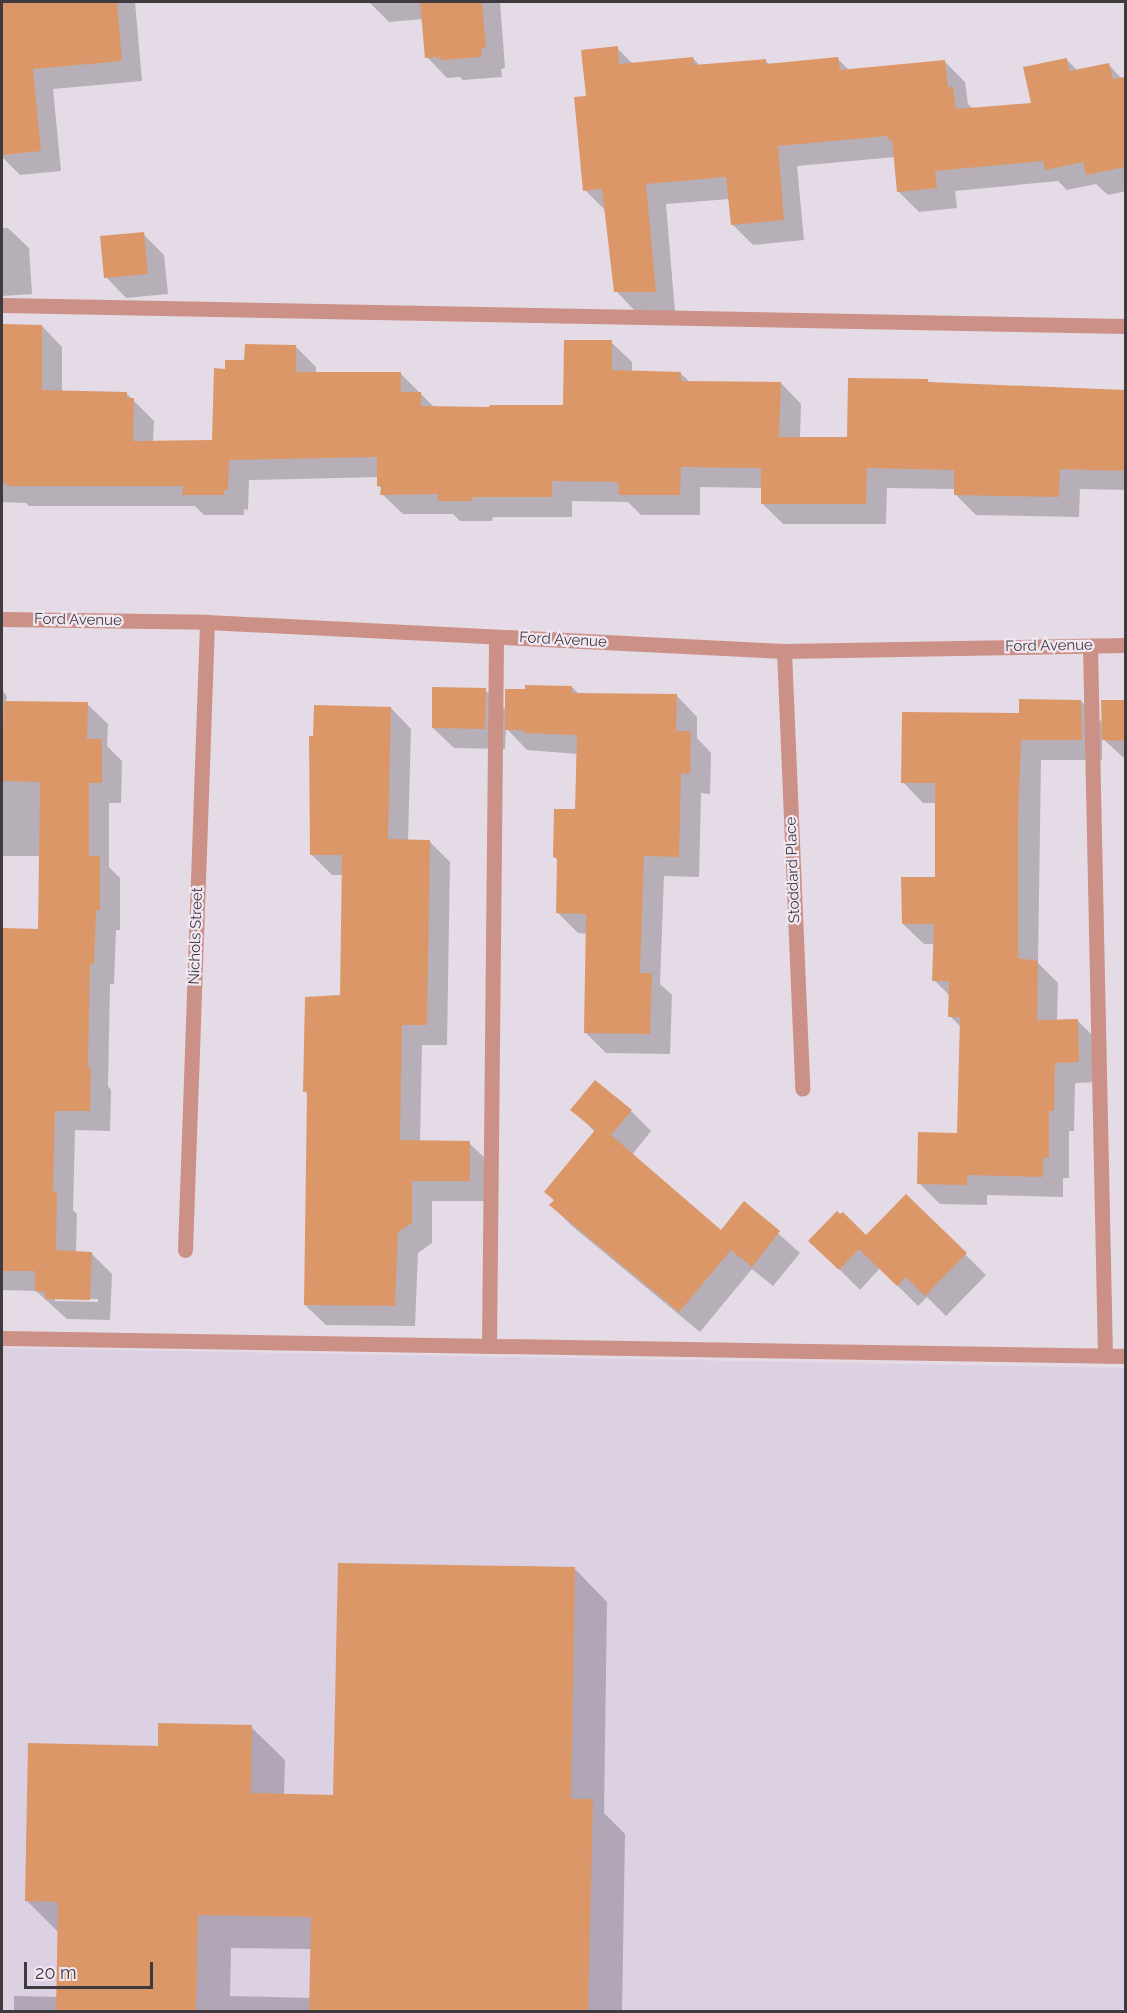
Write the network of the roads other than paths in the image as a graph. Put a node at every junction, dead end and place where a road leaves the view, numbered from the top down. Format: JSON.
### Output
{"nodes":[{"id":1,"x":2,"y":305,"type":"edge"},
{"id":2,"x":1125,"y":326,"type":"edge"},
{"id":3,"x":2,"y":619,"type":"edge"},
{"id":4,"x":207,"y":622,"type":"junction"},
{"id":5,"x":496,"y":637,"type":"junction"},
{"id":6,"x":1125,"y":645,"type":"edge"},
{"id":7,"x":1090,"y":646,"type":"junction"},
{"id":8,"x":784,"y":651,"type":"junction"},
{"id":9,"x":802,"y":1089,"type":"dead end"},
{"id":10,"x":185,"y":1250,"type":"dead end"},
{"id":11,"x":2,"y":1338,"type":"edge"},
{"id":12,"x":489,"y":1346,"type":"junction"},
{"id":13,"x":1105,"y":1356,"type":"junction"},
{"id":14,"x":1125,"y":1356,"type":"edge"}],
"edges":[{"from":1,"to":2,"type":"street"},
{"from":3,"to":4,"type":"street","name":"Ford Avenue"},
{"from":4,"to":5,"type":"street","name":"Ford Avenue"},
{"from":4,"to":10,"type":"street","name":"Nichols Street"},
{"from":5,"to":8,"type":"street","name":"Ford Avenue"},
{"from":5,"to":12,"type":"street"},
{"from":6,"to":7,"type":"street","name":"Ford Avenue"},
{"from":7,"to":8,"type":"street","name":"Ford Avenue"},
{"from":7,"to":13,"type":"street"},
{"from":8,"to":9,"type":"street","name":"Stoddard Place"},
{"from":11,"to":12,"type":"street"},
{"from":12,"to":13,"type":"street"},
{"from":13,"to":14,"type":"street"}]}
